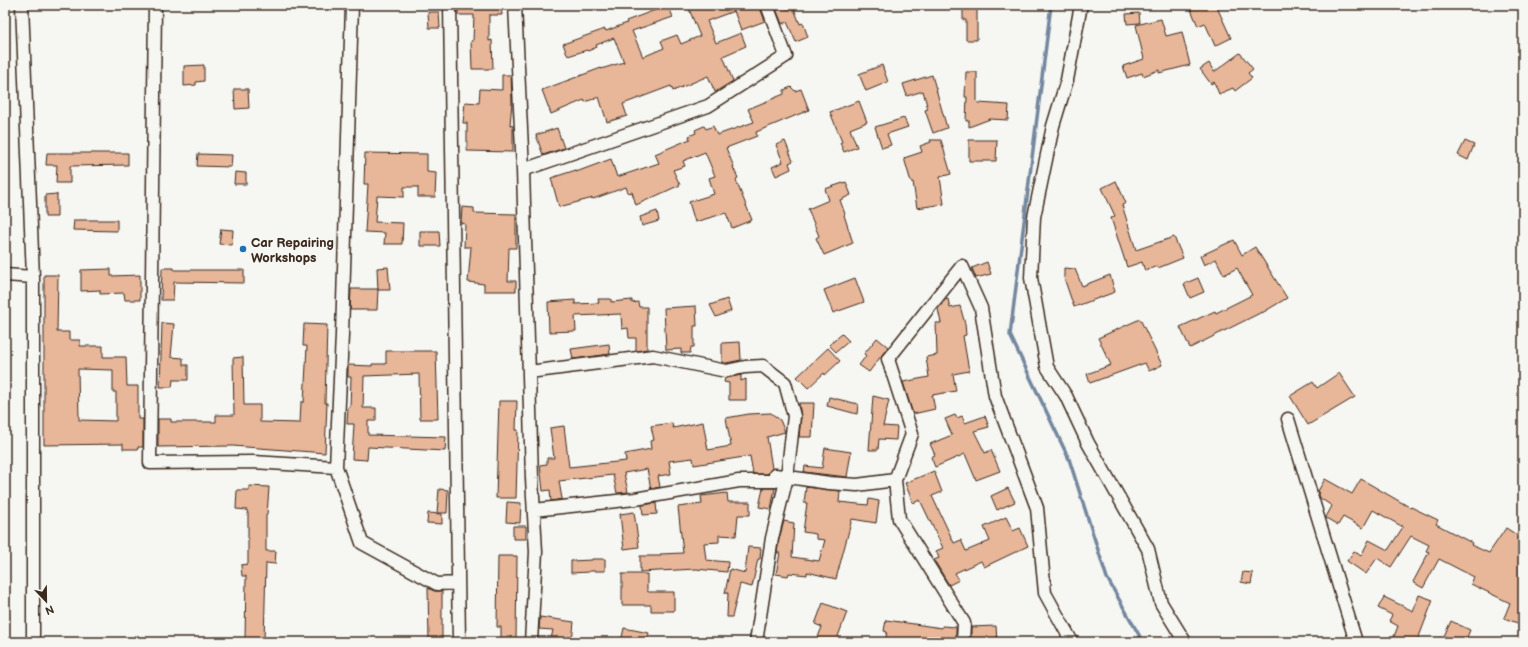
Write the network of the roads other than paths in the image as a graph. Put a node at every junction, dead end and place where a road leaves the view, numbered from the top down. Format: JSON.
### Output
{"nodes":[{"id":1,"x":22,"y":5,"type":"edge"},
{"id":2,"x":155,"y":5,"type":"edge"},
{"id":3,"x":352,"y":5,"type":"edge"},
{"id":4,"x":450,"y":5,"type":"edge"},
{"id":5,"x":515,"y":5,"type":"edge"},
{"id":6,"x":767,"y":5,"type":"edge"},
{"id":7,"x":1081,"y":5,"type":"edge"},
{"id":8,"x":523,"y":170,"type":"junction"},
{"id":9,"x":5,"y":275,"type":"edge"},
{"id":10,"x":33,"y":277,"type":"junction"},
{"id":11,"x":529,"y":372,"type":"junction"},
{"id":12,"x":1288,"y":420,"type":"dead end"},
{"id":13,"x":336,"y":467,"type":"junction"},
{"id":14,"x":787,"y":477,"type":"junction"},
{"id":15,"x":895,"y":480,"type":"junction"},
{"id":16,"x":534,"y":510,"type":"junction"},
{"id":17,"x":458,"y":583,"type":"junction"},
{"id":18,"x":33,"y":642,"type":"edge"},
{"id":19,"x":459,"y":642,"type":"edge"},
{"id":20,"x":531,"y":642,"type":"edge"},
{"id":21,"x":756,"y":642,"type":"edge"},
{"id":22,"x":963,"y":642,"type":"edge"},
{"id":23,"x":1072,"y":642,"type":"edge"},
{"id":24,"x":1185,"y":642,"type":"edge"},
{"id":25,"x":1356,"y":642,"type":"edge"}],
"edges":[{"from":1,"to":10,"type":"street"},
{"from":2,"to":13,"type":"street"},
{"from":3,"to":13,"type":"street"},
{"from":4,"to":17,"type":"street"},
{"from":5,"to":8,"type":"street"},
{"from":6,"to":8,"type":"street"},
{"from":7,"to":24,"type":"street"},
{"from":8,"to":11,"type":"street"},
{"from":9,"to":10,"type":"street"},
{"from":10,"to":18,"type":"street"},
{"from":11,"to":14,"type":"street"},
{"from":11,"to":16,"type":"street"},
{"from":12,"to":25,"type":"street"},
{"from":13,"to":17,"type":"street"},
{"from":14,"to":15,"type":"street"},
{"from":14,"to":16,"type":"street"},
{"from":14,"to":21,"type":"street"},
{"from":15,"to":22,"type":"street"},
{"from":15,"to":23,"type":"street"},
{"from":16,"to":20,"type":"street"},
{"from":17,"to":19,"type":"street"}]}
